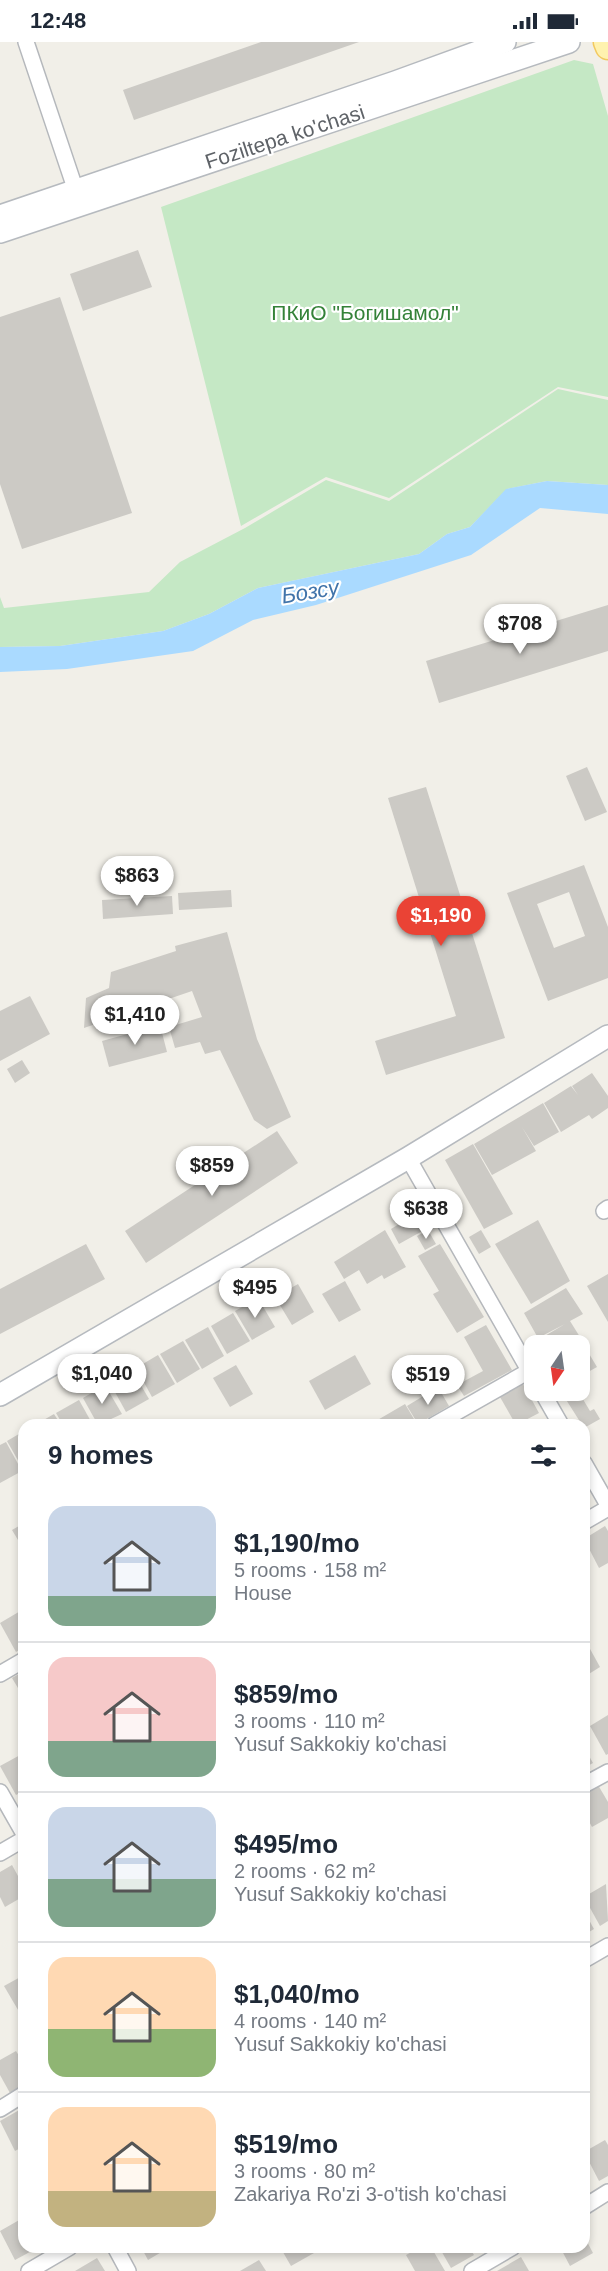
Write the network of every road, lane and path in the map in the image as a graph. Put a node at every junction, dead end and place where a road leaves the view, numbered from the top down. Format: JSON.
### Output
{"nodes":[{"id":1,"x":27,"y":42,"type":"edge"},
{"id":2,"x":505,"y":42,"type":"edge"},
{"id":3,"x":569,"y":42,"type":"edge"},
{"id":4,"x":606,"y":42,"type":"edge"},
{"id":5,"x":608,"y":47,"type":"edge"},
{"id":6,"x":76,"y":190,"type":"junction"},
{"id":7,"x":0,"y":216,"type":"edge"},
{"id":8,"x":0,"y":232,"type":"edge"},
{"id":9,"x":608,"y":1036,"type":"edge"},
{"id":10,"x":408,"y":1158,"type":"junction"},
{"id":11,"x":524,"y":1361,"type":"edge"},
{"id":12,"x":524,"y":1379,"type":"edge"},
{"id":13,"x":0,"y":1395,"type":"edge"},
{"id":14,"x":547,"y":1401,"type":"edge"},
{"id":15,"x":446,"y":1419,"type":"edge"},
{"id":16,"x":558,"y":1419,"type":"edge"},
{"id":17,"x":590,"y":1474,"type":"edge"},
{"id":18,"x":607,"y":1504,"type":"edge"},
{"id":19,"x":590,"y":1517,"type":"edge"},
{"id":20,"x":18,"y":1664,"type":"edge"},
{"id":21,"x":0,"y":1674,"type":"edge"},
{"id":22,"x":608,"y":1772,"type":"edge"},
{"id":23,"x":590,"y":1782,"type":"edge"},
{"id":24,"x":0,"y":1792,"type":"edge"},
{"id":25,"x":18,"y":1824,"type":"edge"},
{"id":26,"x":18,"y":1842,"type":"edge"},
{"id":27,"x":0,"y":1853,"type":"edge"},
{"id":28,"x":608,"y":1946,"type":"edge"},
{"id":29,"x":590,"y":1956,"type":"edge"},
{"id":30,"x":18,"y":2098,"type":"edge"},
{"id":31,"x":0,"y":2109,"type":"edge"},
{"id":32,"x":608,"y":2192,"type":"edge"},
{"id":33,"x":590,"y":2202,"type":"edge"},
{"id":34,"x":60,"y":2253,"type":"edge"},
{"id":35,"x":118,"y":2253,"type":"edge"},
{"id":36,"x":503,"y":2253,"type":"edge"},
{"id":37,"x":29,"y":2271,"type":"edge"},
{"id":38,"x":128,"y":2271,"type":"edge"},
{"id":39,"x":472,"y":2271,"type":"edge"}],
"edges":[{"from":1,"to":6,"type":"street"},
{"from":2,"to":6,"type":"main road","name":"Foziltepa ko'chasi"},
{"from":3,"to":8,"type":"main road","name":"Foziltepa ko'chasi"},
{"from":4,"to":5,"type":"main road"},
{"from":6,"to":7,"type":"main road","name":"Foziltepa ko'chasi"},
{"from":9,"to":10,"type":"main road"},
{"from":10,"to":11,"type":"street"},
{"from":10,"to":13,"type":"main road"},
{"from":12,"to":15,"type":"street"},
{"from":14,"to":16,"type":"street"},
{"from":17,"to":18,"type":"street"},
{"from":18,"to":19,"type":"street"},
{"from":20,"to":21,"type":"street"},
{"from":22,"to":23,"type":"street"},
{"from":24,"to":25,"type":"street"},
{"from":26,"to":27,"type":"street"},
{"from":28,"to":29,"type":"street"},
{"from":30,"to":31,"type":"street"},
{"from":32,"to":33,"type":"street"},
{"from":34,"to":37,"type":"street"},
{"from":35,"to":38,"type":"street"},
{"from":36,"to":39,"type":"street"}]}
